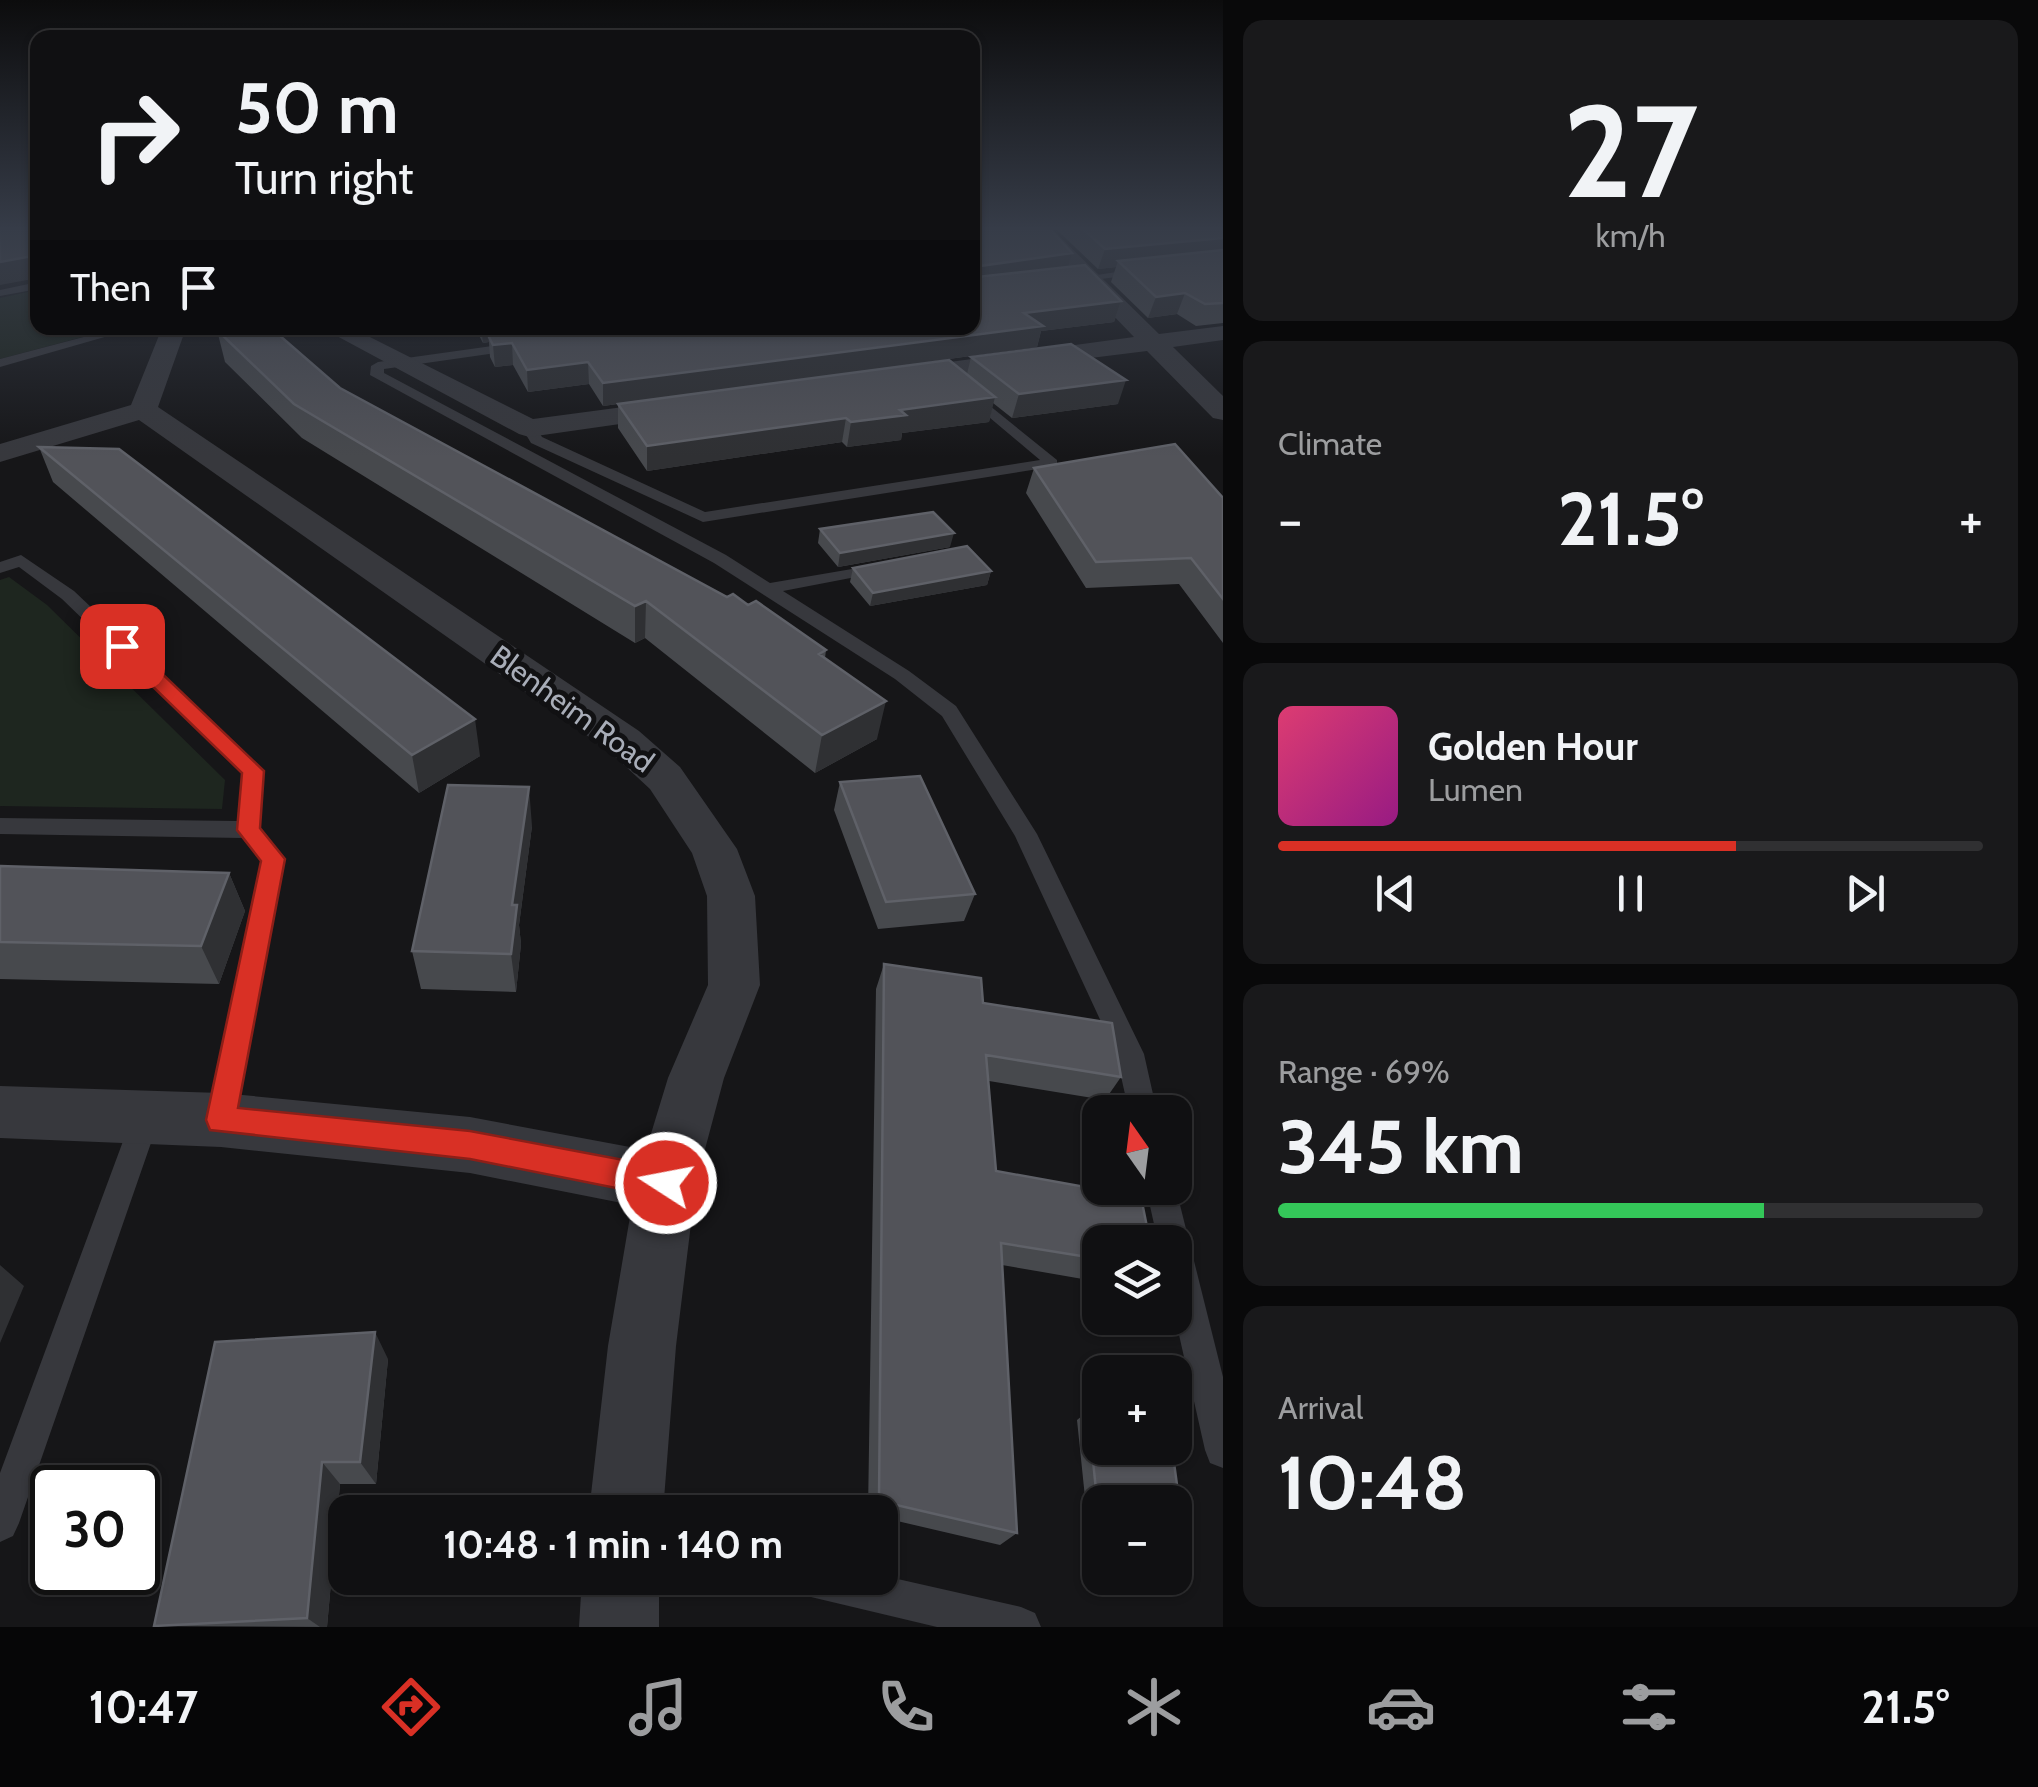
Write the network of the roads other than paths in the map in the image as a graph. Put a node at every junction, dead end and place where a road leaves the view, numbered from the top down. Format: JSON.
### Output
{"nodes":[{"id":1,"x":1117,"y":305,"type":"edge"},
{"id":2,"x":1223,"y":332,"type":"edge"},
{"id":3,"x":104,"y":335,"type":"edge"},
{"id":4,"x":171,"y":335,"type":"edge"},
{"id":5,"x":348,"y":335,"type":"edge"},
{"id":6,"x":1154,"y":342,"type":"junction"},
{"id":7,"x":536,"y":344,"type":"edge"},
{"id":8,"x":400,"y":360,"type":"junction"},
{"id":9,"x":0,"y":363,"type":"edge"},
{"id":10,"x":943,"y":371,"type":"junction"},
{"id":11,"x":864,"y":382,"type":"edge"},
{"id":12,"x":706,"y":404,"type":"edge"},
{"id":13,"x":143,"y":410,"type":"junction"},
{"id":14,"x":1223,"y":412,"type":"edge"},
{"id":15,"x":528,"y":428,"type":"junction"},
{"id":16,"x":0,"y":453,"type":"edge"},
{"id":17,"x":901,"y":563,"type":"edge"},
{"id":18,"x":0,"y":568,"type":"edge"},
{"id":19,"x":767,"y":589,"type":"junction"},
{"id":20,"x":0,"y":826,"type":"edge"},
{"id":21,"x":248,"y":830,"type":"junction"},
{"id":22,"x":1140,"y":1095,"type":"edge"},
{"id":23,"x":0,"y":1112,"type":"edge"},
{"id":24,"x":146,"y":1117,"type":"junction"},
{"id":25,"x":221,"y":1120,"type":"junction"},
{"id":26,"x":666,"y":1183,"type":"junction"},
{"id":27,"x":1192,"y":1320,"type":"edge"},
{"id":28,"x":1223,"y":1450,"type":"edge"},
{"id":29,"x":628,"y":1495,"type":"edge"},
{"id":30,"x":0,"y":1523,"type":"edge"},
{"id":31,"x":620,"y":1595,"type":"edge"},
{"id":32,"x":884,"y":1595,"type":"edge"},
{"id":33,"x":619,"y":1627,"type":"edge"},
{"id":34,"x":1020,"y":1627,"type":"edge"}],
"edges":[{"from":1,"to":6,"type":"street"},
{"from":2,"to":6,"type":"street"},
{"from":3,"to":9,"type":"lane"},
{"from":4,"to":13,"type":"street"},
{"from":5,"to":8,"type":"street"},
{"from":6,"to":10,"type":"street"},
{"from":6,"to":14,"type":"street"},
{"from":7,"to":8,"type":"lane"},
{"from":8,"to":15,"type":"street"},
{"from":8,"to":19,"type":"lane"},
{"from":10,"to":11,"type":"street"},
{"from":10,"to":15,"type":"lane"},
{"from":12,"to":15,"type":"street"},
{"from":13,"to":16,"type":"street"},
{"from":13,"to":26,"type":"street","name":"Blenheim Road"},
{"from":17,"to":19,"type":"lane"},
{"from":18,"to":21,"type":"lane"},
{"from":19,"to":22,"type":"lane"},
{"from":20,"to":21,"type":"lane"},
{"from":21,"to":25,"type":"lane"},
{"from":23,"to":24,"type":"street"},
{"from":24,"to":25,"type":"street"},
{"from":24,"to":30,"type":"lane"},
{"from":25,"to":26,"type":"street"},
{"from":26,"to":29,"type":"street","name":"Blenheim Road"},
{"from":27,"to":28,"type":"lane"},
{"from":31,"to":33,"type":"street"},
{"from":32,"to":34,"type":"lane"}]}
